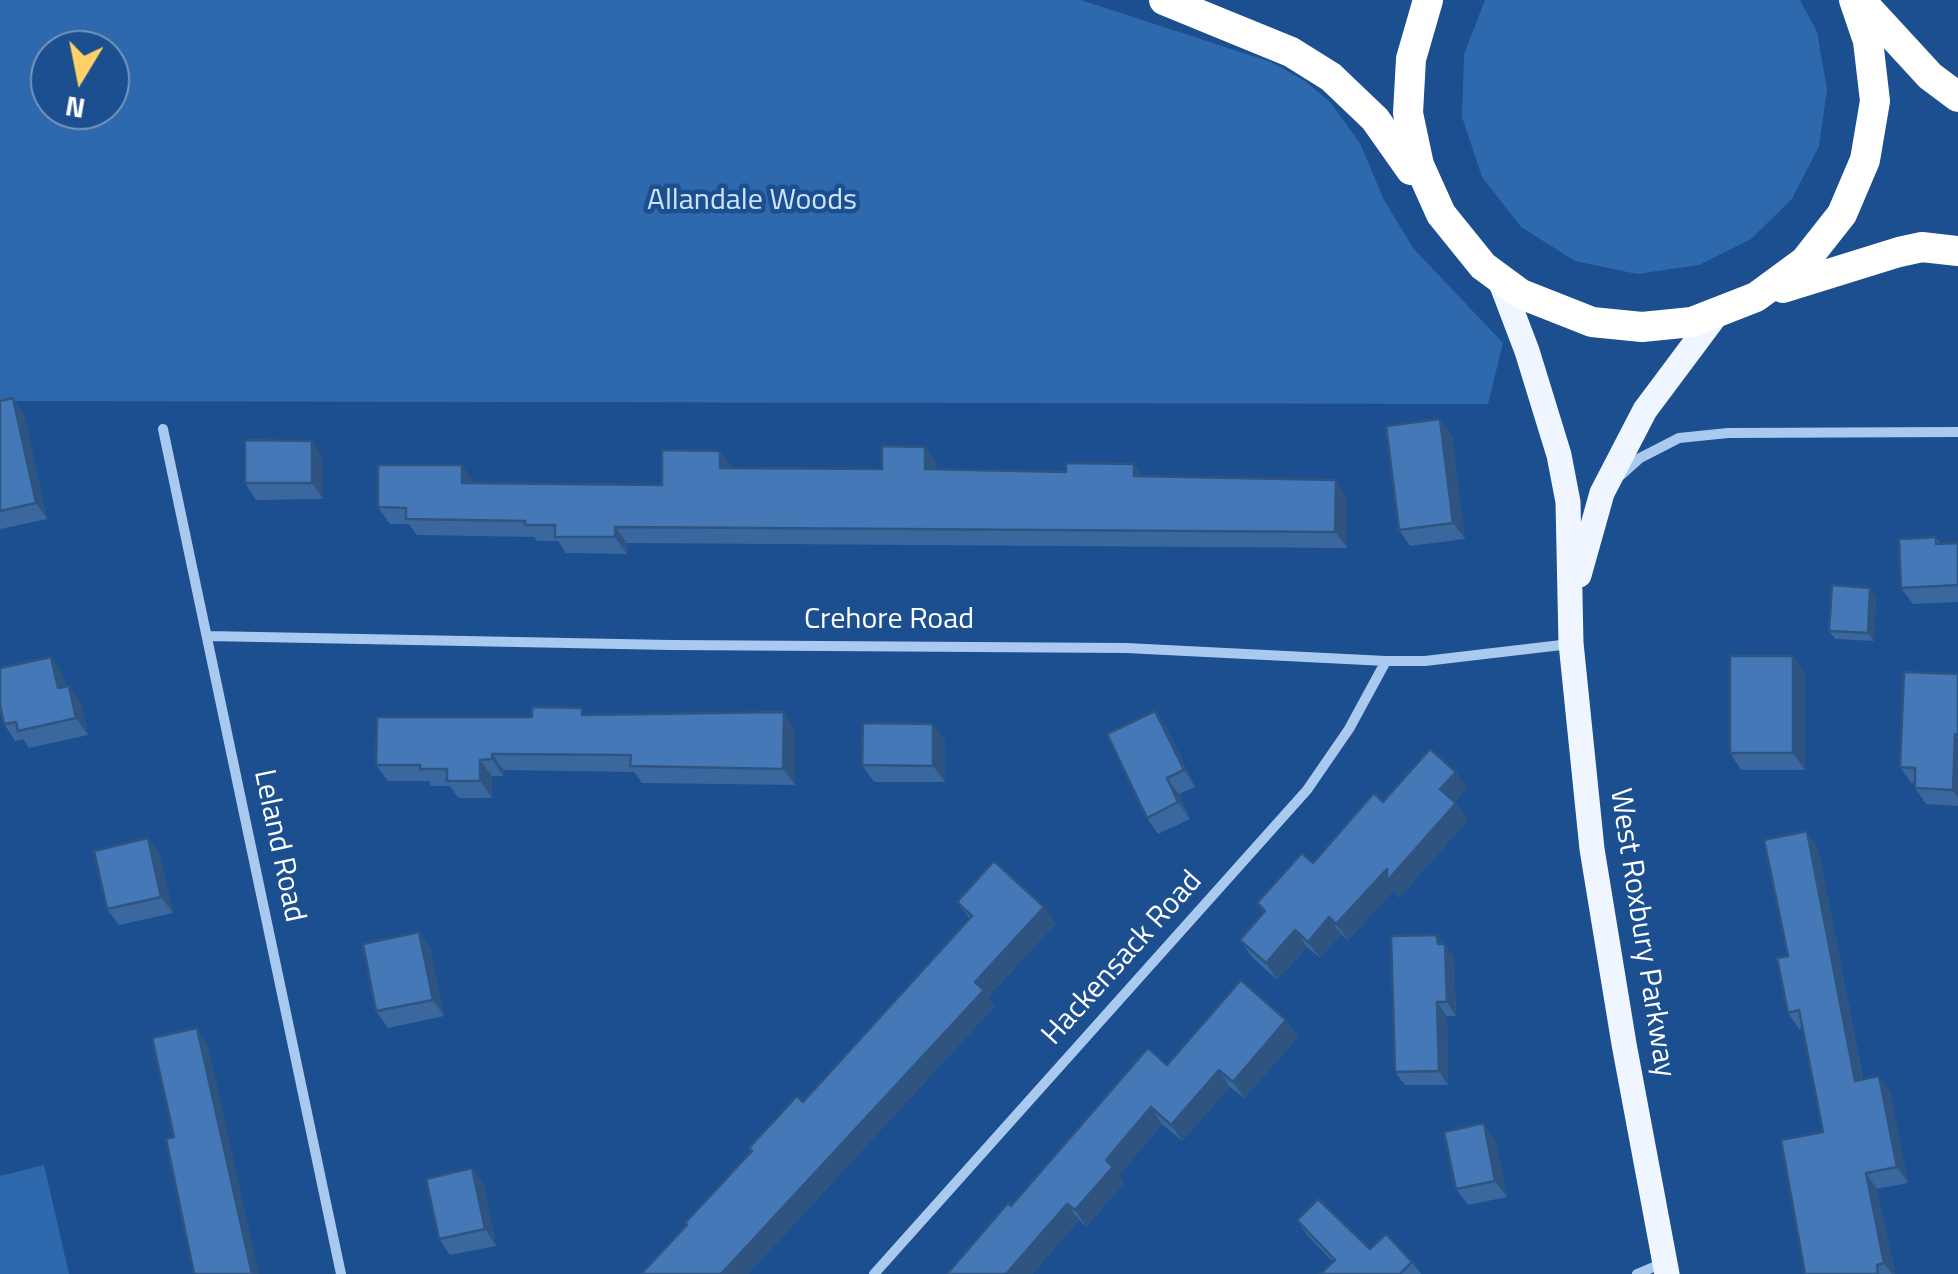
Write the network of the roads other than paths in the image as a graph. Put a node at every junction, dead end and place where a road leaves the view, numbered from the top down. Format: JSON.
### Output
{"nodes":[{"id":1,"x":1164,"y":0,"type":"edge"},
{"id":2,"x":1428,"y":0,"type":"edge"},
{"id":3,"x":1857,"y":0,"type":"edge"},
{"id":4,"x":1958,"y":98,"type":"edge"},
{"id":5,"x":1441,"y":214,"type":"junction"},
{"id":6,"x":1958,"y":251,"type":"edge"},
{"id":7,"x":1500,"y":280,"type":"junction"},
{"id":8,"x":1756,"y":296,"type":"junction"},
{"id":9,"x":1716,"y":315,"type":"junction"},
{"id":10,"x":164,"y":429,"type":"dead end"},
{"id":11,"x":1958,"y":432,"type":"edge"},
{"id":12,"x":1602,"y":493,"type":"junction"},
{"id":13,"x":1572,"y":599,"type":"junction"},
{"id":14,"x":206,"y":636,"type":"junction"},
{"id":15,"x":1570,"y":644,"type":"junction"},
{"id":16,"x":1386,"y":661,"type":"junction"},
{"id":17,"x":1666,"y":1268,"type":"edge"},
{"id":18,"x":341,"y":1274,"type":"edge"},
{"id":19,"x":874,"y":1274,"type":"edge"},
{"id":20,"x":1637,"y":1274,"type":"edge"}],
"edges":[{"from":1,"to":5,"type":"highway"},
{"from":2,"to":5,"type":"highway"},
{"from":3,"to":4,"type":"highway"},
{"from":3,"to":8,"type":"highway"},
{"from":5,"to":7,"type":"highway"},
{"from":6,"to":8,"type":"highway"},
{"from":7,"to":9,"type":"highway"},
{"from":7,"to":13,"type":"main road","name":"West Roxbury Parkway"},
{"from":8,"to":9,"type":"highway"},
{"from":9,"to":12,"type":"main road","name":"West Roxbury Parkway"},
{"from":10,"to":14,"type":"street","name":"Leland Road"},
{"from":11,"to":12,"type":"street"},
{"from":12,"to":13,"type":"main road","name":"West Roxbury Parkway"},
{"from":13,"to":15,"type":"main road","name":"West Roxbury Parkway"},
{"from":14,"to":16,"type":"street","name":"Crehore Road"},
{"from":14,"to":18,"type":"street","name":"Leland Road"},
{"from":15,"to":16,"type":"street","name":"Crehore Road"},
{"from":15,"to":17,"type":"main road","name":"West Roxbury Parkway"},
{"from":16,"to":19,"type":"street","name":"Hackensack Road"},
{"from":17,"to":20,"type":"street"}]}
